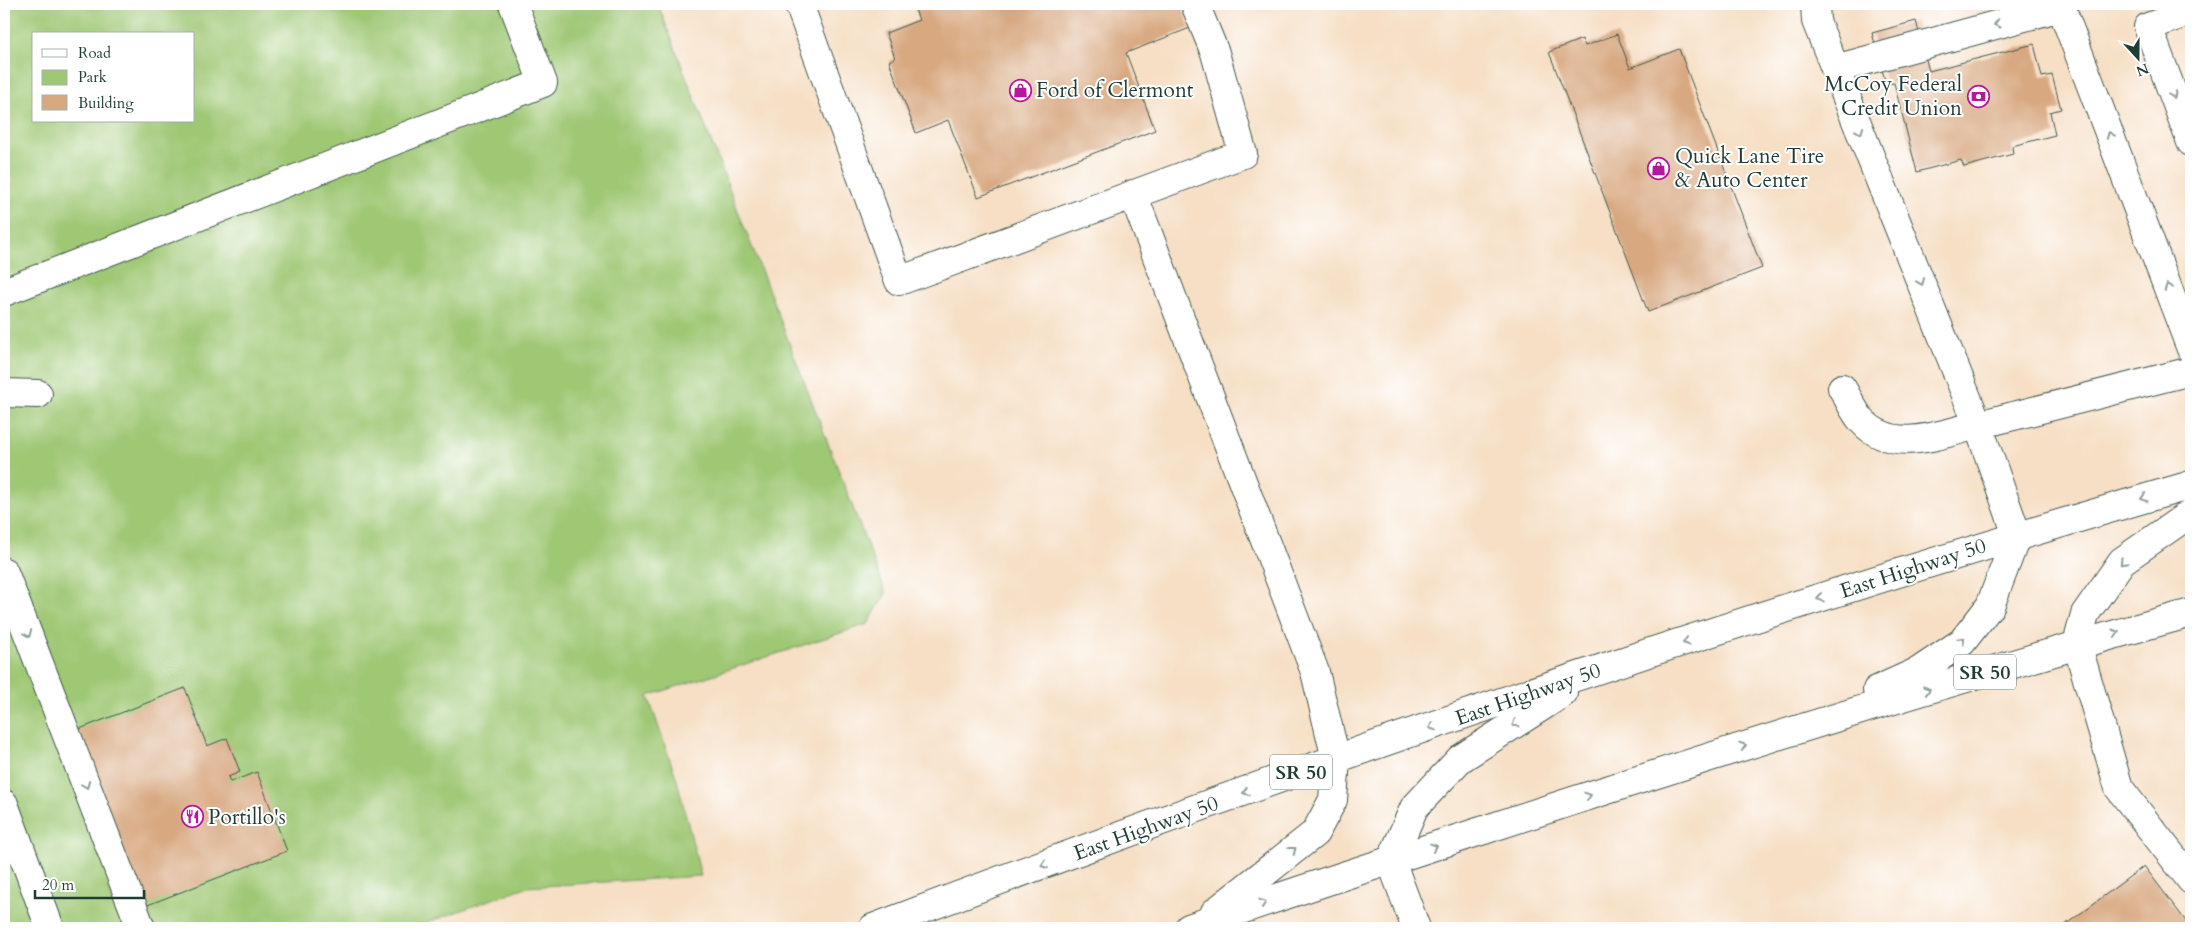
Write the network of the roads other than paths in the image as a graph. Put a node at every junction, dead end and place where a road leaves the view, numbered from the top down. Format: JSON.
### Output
{"nodes":[{"id":1,"x":512,"y":4,"type":"edge"},
{"id":2,"x":799,"y":4,"type":"edge"},
{"id":3,"x":1195,"y":4,"type":"edge"},
{"id":4,"x":1815,"y":4,"type":"edge"},
{"id":5,"x":2061,"y":5,"type":"edge"},
{"id":6,"x":2191,"y":10,"type":"edge"},
{"id":7,"x":1835,"y":69,"type":"junction"},
{"id":8,"x":2191,"y":142,"type":"edge"},
{"id":9,"x":1134,"y":194,"type":"junction"},
{"id":10,"x":4,"y":292,"type":"edge"},
{"id":11,"x":2191,"y":349,"type":"edge"},
{"id":12,"x":2191,"y":371,"type":"edge"},
{"id":13,"x":1842,"y":388,"type":"dead end"},
{"id":14,"x":4,"y":393,"type":"edge"},
{"id":15,"x":38,"y":394,"type":"dead end"},
{"id":16,"x":1978,"y":425,"type":"junction"},
{"id":17,"x":2191,"y":484,"type":"edge"},
{"id":18,"x":2191,"y":513,"type":"edge"},
{"id":19,"x":2017,"y":535,"type":"junction"},
{"id":20,"x":4,"y":572,"type":"edge"},
{"id":21,"x":2191,"y":613,"type":"edge"},
{"id":22,"x":2077,"y":644,"type":"junction"},
{"id":23,"x":1600,"y":670,"type":"junction"},
{"id":24,"x":1780,"y":735,"type":"junction"},
{"id":25,"x":1336,"y":759,"type":"junction"},
{"id":26,"x":4,"y":804,"type":"edge"},
{"id":27,"x":1391,"y":861,"type":"junction"},
{"id":28,"x":2191,"y":880,"type":"edge"},
{"id":29,"x":1194,"y":926,"type":"edge"},
{"id":30,"x":50,"y":928,"type":"edge"},
{"id":31,"x":141,"y":928,"type":"edge"},
{"id":32,"x":873,"y":928,"type":"edge"},
{"id":33,"x":1416,"y":928,"type":"edge"}],
"edges":[{"from":1,"to":10,"type":"main road"},
{"from":2,"to":9,"type":"main road"},
{"from":3,"to":9,"type":"main road"},
{"from":4,"to":7,"type":"main road"},
{"from":5,"to":7,"type":"main road","one_way":true},
{"from":11,"to":5,"type":"main road","one_way":true},
{"from":6,"to":8,"type":"main road","one_way":true},
{"from":7,"to":16,"type":"main road","one_way":true},
{"from":9,"to":25,"type":"main road"},
{"from":12,"to":16,"type":"main road"},
{"from":13,"to":16,"type":"main road"},
{"from":14,"to":15,"type":"main road"},
{"from":16,"to":19,"type":"main road"},
{"from":17,"to":19,"type":"main road","name":"East Highway 50","number":"SR 50","one_way":true},
{"from":18,"to":22,"type":"main road","one_way":true},
{"from":19,"to":23,"type":"main road","name":"East Highway 50","number":"SR 50","one_way":true},
{"from":24,"to":19,"type":"main road","one_way":true},
{"from":20,"to":31,"type":"main road","one_way":true},
{"from":22,"to":21,"type":"main road","number":"SR 50","one_way":true},
{"from":24,"to":22,"type":"main road","number":"SR 50","one_way":true},
{"from":22,"to":28,"type":"main road"},
{"from":23,"to":25,"type":"main road","name":"East Highway 50","number":"SR 50","one_way":true},
{"from":23,"to":27,"type":"main road","one_way":true},
{"from":27,"to":24,"type":"main road","number":"SR 50","one_way":true},
{"from":29,"to":25,"type":"main road","one_way":true},
{"from":25,"to":32,"type":"main road","name":"East Highway 50","number":"SR 50","one_way":true},
{"from":26,"to":30,"type":"main road"},
{"from":29,"to":27,"type":"main road","number":"SR 50","one_way":true},
{"from":27,"to":33,"type":"main road"}]}
